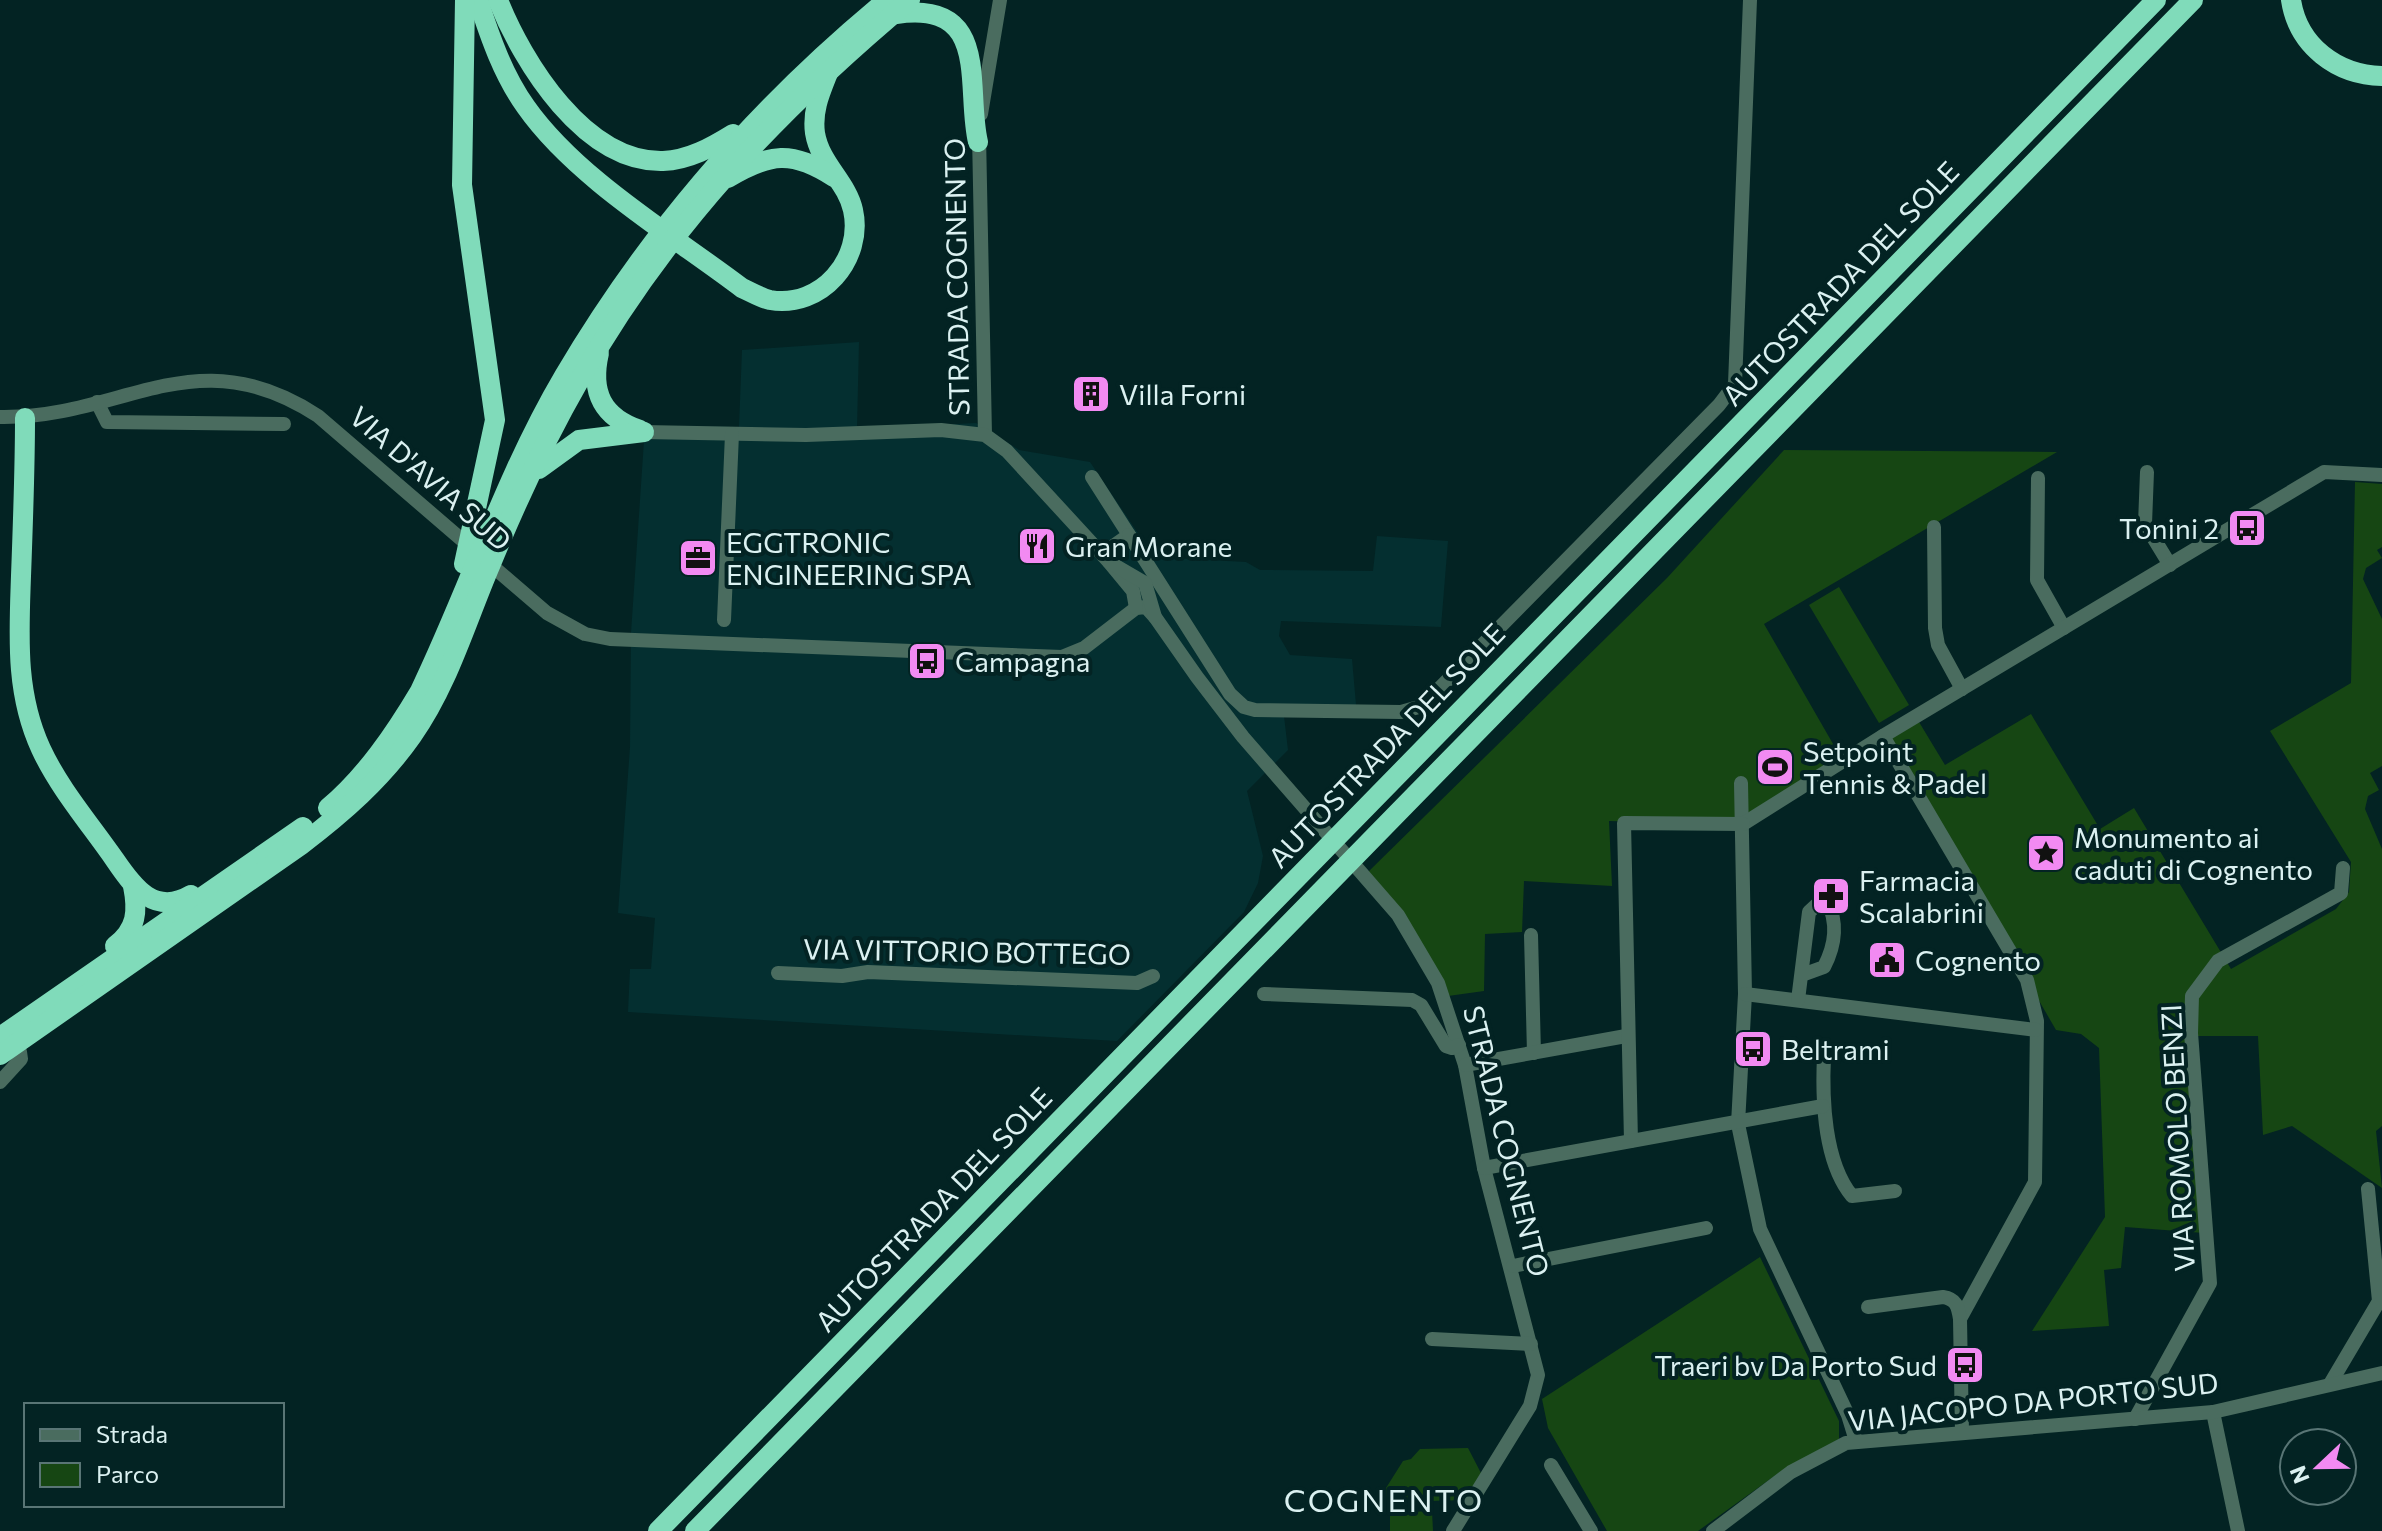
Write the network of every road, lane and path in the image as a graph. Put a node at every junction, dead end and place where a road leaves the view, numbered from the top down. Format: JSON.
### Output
{"nodes":[{"id":1,"x":465,"y":0,"type":"edge"},
{"id":2,"x":910,"y":0,"type":"edge"},
{"id":3,"x":1000,"y":0,"type":"edge"},
{"id":4,"x":1750,"y":0,"type":"edge"},
{"id":5,"x":2156,"y":0,"type":"edge"},
{"id":6,"x":2193,"y":0,"type":"edge"},
{"id":7,"x":2291,"y":0,"type":"edge"},
{"id":8,"x":485,"y":3,"type":"edge"},
{"id":9,"x":889,"y":8,"type":"edge"},
{"id":10,"x":830,"y":68,"type":"junction"},
{"id":11,"x":2382,"y":76,"type":"edge"},
{"id":12,"x":753,"y":122,"type":"junction"},
{"id":13,"x":978,"y":142,"type":"junction"},
{"id":14,"x":836,"y":178,"type":"junction"},
{"id":15,"x":717,"y":184,"type":"junction"},
{"id":16,"x":601,"y":345,"type":"junction"},
{"id":17,"x":97,"y":402,"type":"junction"},
{"id":18,"x":0,"y":417,"type":"edge"},
{"id":19,"x":25,"y":418,"type":"junction"},
{"id":20,"x":284,"y":424,"type":"dead end"},
{"id":21,"x":644,"y":432,"type":"junction"},
{"id":22,"x":732,"y":434,"type":"junction"},
{"id":23,"x":985,"y":435,"type":"junction"},
{"id":24,"x":2147,"y":472,"type":"dead end"},
{"id":25,"x":2382,"y":475,"type":"edge"},
{"id":26,"x":1092,"y":477,"type":"dead end"},
{"id":27,"x":2038,"y":478,"type":"dead end"},
{"id":28,"x":528,"y":480,"type":"junction"},
{"id":29,"x":1934,"y":527,"type":"dead end"},
{"id":30,"x":1129,"y":535,"type":"junction"},
{"id":31,"x":1105,"y":558,"type":"junction"},
{"id":32,"x":2170,"y":565,"type":"junction"},
{"id":33,"x":476,"y":580,"type":"junction"},
{"id":34,"x":1139,"y":607,"type":"junction"},
{"id":35,"x":1155,"y":617,"type":"junction"},
{"id":36,"x":724,"y":620,"type":"dead end"},
{"id":37,"x":2064,"y":628,"type":"junction"},
{"id":38,"x":440,"y":648,"type":"junction"},
{"id":39,"x":1962,"y":689,"type":"junction"},
{"id":40,"x":1883,"y":736,"type":"junction"},
{"id":41,"x":1741,"y":783,"type":"dead end"},
{"id":42,"x":1743,"y":824,"type":"junction"},
{"id":43,"x":258,"y":858,"type":"junction"},
{"id":44,"x":2343,"y":868,"type":"dead end"},
{"id":45,"x":133,"y":886,"type":"junction"},
{"id":46,"x":1531,"y":935,"type":"dead end"},
{"id":47,"x":778,"y":973,"type":"dead end"},
{"id":48,"x":1802,"y":975,"type":"junction"},
{"id":49,"x":1153,"y":976,"type":"dead end"},
{"id":50,"x":1264,"y":994,"type":"dead end"},
{"id":51,"x":1745,"y":994,"type":"junction"},
{"id":52,"x":1798,"y":1000,"type":"junction"},
{"id":53,"x":27,"y":1017,"type":"junction"},
{"id":54,"x":2036,"y":1030,"type":"junction"},
{"id":55,"x":1626,"y":1036,"type":"junction"},
{"id":56,"x":0,"y":1037,"type":"edge"},
{"id":57,"x":1459,"y":1045,"type":"junction"},
{"id":58,"x":1534,"y":1053,"type":"junction"},
{"id":59,"x":10,"y":1054,"type":"edge"},
{"id":60,"x":1824,"y":1056,"type":"dead end"},
{"id":61,"x":1470,"y":1064,"type":"junction"},
{"id":62,"x":0,"y":1082,"type":"edge"},
{"id":63,"x":1823,"y":1106,"type":"junction"},
{"id":64,"x":1738,"y":1124,"type":"junction"},
{"id":65,"x":1631,"y":1141,"type":"junction"},
{"id":66,"x":1484,"y":1168,"type":"junction"},
{"id":67,"x":2368,"y":1189,"type":"dead end"},
{"id":68,"x":1895,"y":1191,"type":"dead end"},
{"id":69,"x":1706,"y":1228,"type":"dead end"},
{"id":70,"x":1513,"y":1266,"type":"junction"},
{"id":71,"x":1868,"y":1307,"type":"dead end"},
{"id":72,"x":1960,"y":1319,"type":"junction"},
{"id":73,"x":1432,"y":1339,"type":"dead end"},
{"id":74,"x":1531,"y":1344,"type":"junction"},
{"id":75,"x":2382,"y":1373,"type":"edge"},
{"id":76,"x":2330,"y":1384,"type":"junction"},
{"id":77,"x":2213,"y":1412,"type":"junction"},
{"id":78,"x":2135,"y":1419,"type":"junction"},
{"id":79,"x":1962,"y":1433,"type":"junction"},
{"id":80,"x":1856,"y":1441,"type":"junction"},
{"id":81,"x":1551,"y":1465,"type":"dead end"},
{"id":82,"x":1729,"y":1525,"type":"edge"},
{"id":83,"x":658,"y":1531,"type":"edge"},
{"id":84,"x":695,"y":1531,"type":"edge"},
{"id":85,"x":1453,"y":1531,"type":"edge"},
{"id":86,"x":1591,"y":1531,"type":"edge"},
{"id":87,"x":1713,"y":1531,"type":"edge"},
{"id":88,"x":2238,"y":1531,"type":"edge"}],
"edges":[{"from":1,"to":38,"type":"highway"},
{"from":2,"to":9,"type":"highway"},
{"from":3,"to":13,"type":"street","name":"STRADA COGNENTO"},
{"from":4,"to":30,"type":"street"},
{"from":5,"to":83,"type":"highway","name":"AUTOSTRADA DEL SOLE"},
{"from":6,"to":84,"type":"highway","name":"AUTOSTRADA DEL SOLE"},
{"from":7,"to":11,"type":"highway"},
{"from":8,"to":12,"type":"highway"},
{"from":8,"to":14,"type":"highway"},
{"from":9,"to":10,"type":"highway"},
{"from":9,"to":12,"type":"highway"},
{"from":9,"to":13,"type":"highway"},
{"from":10,"to":14,"type":"highway"},
{"from":10,"to":15,"type":"highway"},
{"from":12,"to":33,"type":"highway"},
{"from":13,"to":23,"type":"street","name":"STRADA COGNENTO"},
{"from":14,"to":15,"type":"highway"},
{"from":15,"to":16,"type":"highway"},
{"from":16,"to":21,"type":"highway"},
{"from":16,"to":28,"type":"highway"},
{"from":17,"to":19,"type":"street","name":"VIA D'AVIA SUD"},
{"from":17,"to":20,"type":"street"},
{"from":17,"to":34,"type":"street","name":"VIA D'AVIA SUD"},
{"from":18,"to":19,"type":"street","name":"VIA D'AVIA SUD"},
{"from":19,"to":45,"type":"highway"},
{"from":21,"to":22,"type":"street"},
{"from":21,"to":28,"type":"highway"},
{"from":22,"to":23,"type":"street"},
{"from":22,"to":36,"type":"street"},
{"from":23,"to":31,"type":"street","name":"STRADA COGNENTO"},
{"from":24,"to":32,"type":"street"},
{"from":25,"to":32,"type":"street"},
{"from":26,"to":30,"type":"street"},
{"from":27,"to":37,"type":"street"},
{"from":28,"to":33,"type":"highway"},
{"from":29,"to":39,"type":"street"},
{"from":30,"to":31,"type":"street"},
{"from":31,"to":34,"type":"street","name":"STRADA COGNENTO"},
{"from":31,"to":35,"type":"street","name":"STRADA COGNENTO"},
{"from":32,"to":37,"type":"street"},
{"from":33,"to":38,"type":"highway"},
{"from":33,"to":59,"type":"highway"},
{"from":34,"to":35,"type":"street","name":"STRADA COGNENTO"},
{"from":35,"to":57,"type":"street","name":"STRADA COGNENTO"},
{"from":37,"to":39,"type":"street"},
{"from":38,"to":43,"type":"highway"},
{"from":39,"to":40,"type":"street"},
{"from":40,"to":42,"type":"street"},
{"from":40,"to":54,"type":"street"},
{"from":41,"to":42,"type":"street"},
{"from":42,"to":51,"type":"street"},
{"from":42,"to":55,"type":"street"},
{"from":43,"to":45,"type":"highway"},
{"from":43,"to":53,"type":"highway"},
{"from":44,"to":78,"type":"street","name":"VIA ROMOLO BENZI"},
{"from":45,"to":53,"type":"highway"},
{"from":46,"to":58,"type":"street"},
{"from":47,"to":49,"type":"street","name":"VIA VITTORIO BOTTEGO"},
{"from":48,"to":48,"type":"street"},
{"from":48,"to":52,"type":"street"},
{"from":50,"to":57,"type":"street"},
{"from":51,"to":52,"type":"street"},
{"from":51,"to":64,"type":"street"},
{"from":52,"to":54,"type":"street"},
{"from":53,"to":56,"type":"highway"},
{"from":54,"to":72,"type":"street"},
{"from":55,"to":58,"type":"street"},
{"from":55,"to":65,"type":"street"},
{"from":57,"to":61,"type":"street","name":"STRADA COGNENTO"},
{"from":58,"to":61,"type":"street"},
{"from":59,"to":62,"type":"street"},
{"from":60,"to":63,"type":"street"},
{"from":61,"to":66,"type":"street","name":"STRADA COGNENTO"},
{"from":63,"to":64,"type":"street"},
{"from":63,"to":68,"type":"street"},
{"from":64,"to":65,"type":"street"},
{"from":64,"to":80,"type":"street"},
{"from":65,"to":66,"type":"street"},
{"from":66,"to":70,"type":"street","name":"STRADA COGNENTO"},
{"from":67,"to":76,"type":"street"},
{"from":69,"to":70,"type":"street"},
{"from":70,"to":74,"type":"street","name":"STRADA COGNENTO"},
{"from":71,"to":72,"type":"street"},
{"from":72,"to":79,"type":"street"},
{"from":73,"to":74,"type":"street"},
{"from":74,"to":85,"type":"street","name":"STRADA COGNENTO"},
{"from":75,"to":76,"type":"street","name":"VIA JACOPO DA PORTO SUD"},
{"from":76,"to":77,"type":"street","name":"VIA JACOPO DA PORTO SUD"},
{"from":77,"to":78,"type":"street","name":"VIA JACOPO DA PORTO SUD"},
{"from":77,"to":88,"type":"street"},
{"from":78,"to":79,"type":"street","name":"VIA JACOPO DA PORTO SUD"},
{"from":79,"to":80,"type":"street","name":"VIA JACOPO DA PORTO SUD"},
{"from":80,"to":82,"type":"street","name":"VIA JACOPO DA PORTO SUD"},
{"from":81,"to":86,"type":"street"},
{"from":82,"to":87,"type":"street","name":"VIA JACOPO DA PORTO SUD"}]}
